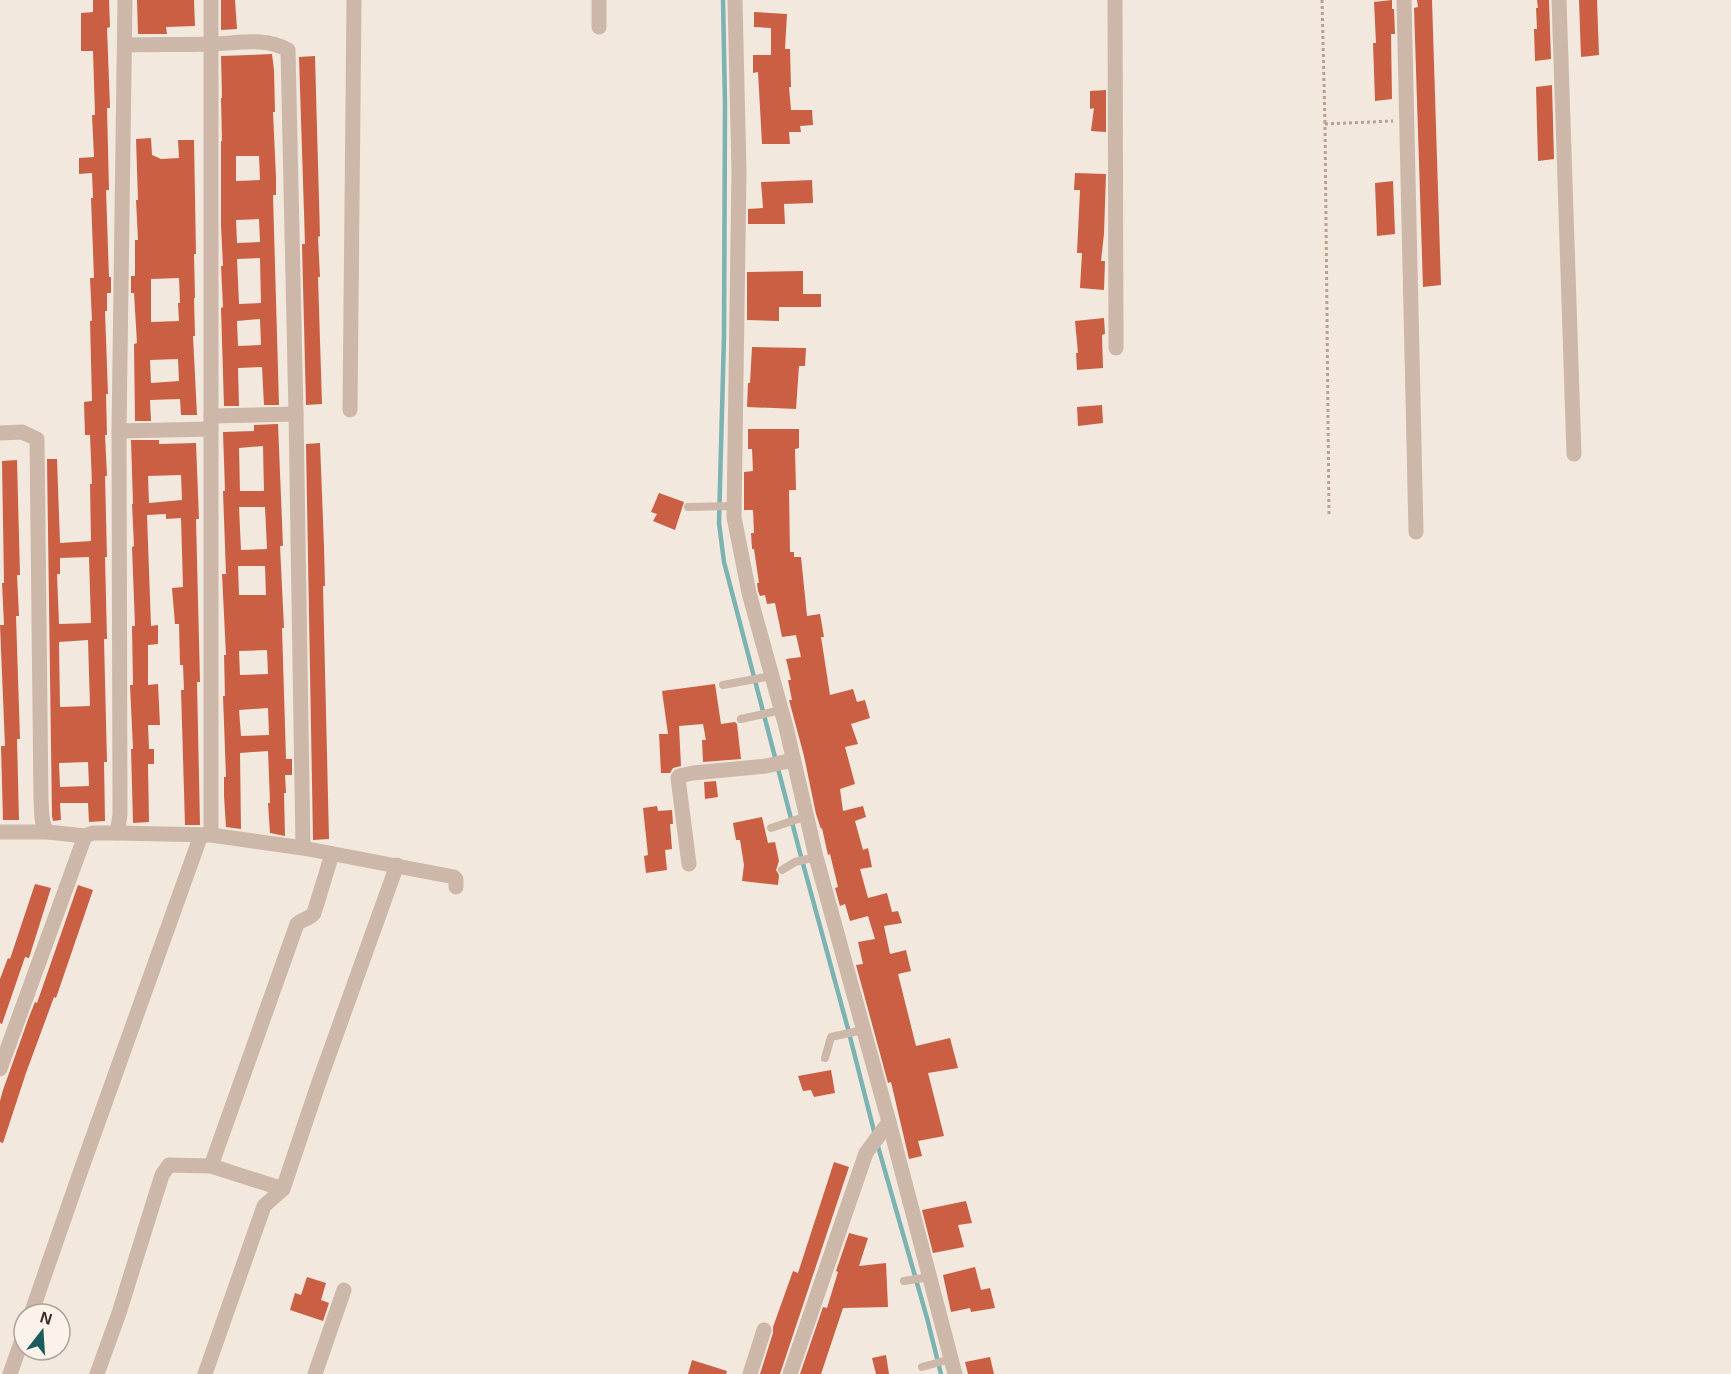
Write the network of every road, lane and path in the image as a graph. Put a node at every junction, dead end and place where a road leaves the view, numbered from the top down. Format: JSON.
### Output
{"nodes":[{"id":1,"x":125,"y":0,"type":"edge"},
{"id":2,"x":211,"y":0,"type":"edge"},
{"id":3,"x":354,"y":0,"type":"edge"},
{"id":4,"x":599,"y":0,"type":"edge"},
{"id":5,"x":735,"y":0,"type":"edge"},
{"id":6,"x":1115,"y":0,"type":"edge"},
{"id":7,"x":1322,"y":0,"type":"edge"},
{"id":8,"x":1404,"y":0,"type":"edge"},
{"id":9,"x":1559,"y":0,"type":"edge"},
{"id":10,"x":598,"y":27,"type":"dead end"},
{"id":11,"x":211,"y":44,"type":"junction"},
{"id":12,"x":125,"y":45,"type":"junction"},
{"id":13,"x":1407,"y":120,"type":"junction"},
{"id":14,"x":1325,"y":124,"type":"junction"},
{"id":15,"x":1116,"y":348,"type":"dead end"},
{"id":16,"x":350,"y":410,"type":"dead end"},
{"id":17,"x":296,"y":414,"type":"junction"},
{"id":18,"x":211,"y":422,"type":"junction"},
{"id":19,"x":118,"y":431,"type":"junction"},
{"id":20,"x":0,"y":433,"type":"edge"},
{"id":21,"x":1574,"y":454,"type":"dead end"},
{"id":22,"x":730,"y":506,"type":"junction"},
{"id":23,"x":688,"y":507,"type":"dead end"},
{"id":24,"x":1329,"y":514,"type":"dead end"},
{"id":25,"x":1416,"y":532,"type":"dead end"},
{"id":26,"x":767,"y":676,"type":"junction"},
{"id":27,"x":723,"y":685,"type":"dead end"},
{"id":28,"x":776,"y":711,"type":"junction"},
{"id":29,"x":741,"y":719,"type":"dead end"},
{"id":30,"x":782,"y":762,"type":"junction"},
{"id":31,"x":803,"y":818,"type":"junction"},
{"id":32,"x":771,"y":828,"type":"dead end"},
{"id":33,"x":0,"y":832,"type":"edge"},
{"id":34,"x":48,"y":832,"type":"junction"},
{"id":35,"x":117,"y":833,"type":"junction"},
{"id":36,"x":206,"y":835,"type":"junction"},
{"id":37,"x":85,"y":836,"type":"junction"},
{"id":38,"x":303,"y":848,"type":"junction"},
{"id":39,"x":332,"y":854,"type":"junction"},
{"id":40,"x":811,"y":858,"type":"junction"},
{"id":41,"x":688,"y":864,"type":"dead end"},
{"id":42,"x":397,"y":865,"type":"junction"},
{"id":43,"x":782,"y":870,"type":"dead end"},
{"id":44,"x":456,"y":887,"type":"dead end"},
{"id":45,"x":861,"y":1030,"type":"junction"},
{"id":46,"x":825,"y":1058,"type":"dead end"},
{"id":47,"x":0,"y":1069,"type":"edge"},
{"id":48,"x":888,"y":1123,"type":"junction"},
{"id":49,"x":211,"y":1166,"type":"junction"},
{"id":50,"x":283,"y":1189,"type":"junction"},
{"id":51,"x":924,"y":1278,"type":"junction"},
{"id":52,"x":906,"y":1280,"type":"dead end"},
{"id":53,"x":344,"y":1290,"type":"dead end"},
{"id":54,"x":35,"y":1302,"type":"edge"},
{"id":55,"x":764,"y":1330,"type":"dead end"},
{"id":56,"x":950,"y":1365,"type":"edge"},
{"id":57,"x":926,"y":1366,"type":"dead end"},
{"id":58,"x":97,"y":1374,"type":"edge"},
{"id":59,"x":205,"y":1374,"type":"edge"},
{"id":60,"x":315,"y":1374,"type":"edge"},
{"id":61,"x":750,"y":1374,"type":"edge"},
{"id":62,"x":790,"y":1374,"type":"edge"}],
"edges":[{"from":1,"to":12,"type":"street"},
{"from":2,"to":11,"type":"street"},
{"from":3,"to":16,"type":"street"},
{"from":4,"to":10,"type":"street"},
{"from":5,"to":22,"type":"street"},
{"from":6,"to":15,"type":"street"},
{"from":7,"to":14,"type":"path"},
{"from":8,"to":13,"type":"street"},
{"from":9,"to":21,"type":"street"},
{"from":11,"to":12,"type":"street"},
{"from":11,"to":17,"type":"street"},
{"from":11,"to":18,"type":"street"},
{"from":12,"to":19,"type":"street"},
{"from":13,"to":14,"type":"path"},
{"from":13,"to":25,"type":"street"},
{"from":14,"to":24,"type":"path"},
{"from":17,"to":18,"type":"street"},
{"from":17,"to":38,"type":"street"},
{"from":18,"to":19,"type":"street"},
{"from":18,"to":36,"type":"street"},
{"from":19,"to":35,"type":"street"},
{"from":20,"to":34,"type":"street"},
{"from":22,"to":23,"type":"lane"},
{"from":22,"to":26,"type":"street"},
{"from":26,"to":27,"type":"lane"},
{"from":26,"to":28,"type":"street"},
{"from":28,"to":29,"type":"lane"},
{"from":28,"to":30,"type":"street"},
{"from":30,"to":31,"type":"street"},
{"from":30,"to":41,"type":"street"},
{"from":31,"to":32,"type":"lane"},
{"from":31,"to":40,"type":"street"},
{"from":33,"to":34,"type":"street"},
{"from":34,"to":37,"type":"street"},
{"from":35,"to":36,"type":"street"},
{"from":35,"to":37,"type":"street"},
{"from":36,"to":38,"type":"street"},
{"from":36,"to":54,"type":"street"},
{"from":37,"to":47,"type":"street"},
{"from":38,"to":39,"type":"street"},
{"from":39,"to":42,"type":"street"},
{"from":39,"to":49,"type":"street"},
{"from":40,"to":43,"type":"lane"},
{"from":40,"to":45,"type":"street"},
{"from":42,"to":44,"type":"street"},
{"from":42,"to":50,"type":"street"},
{"from":45,"to":46,"type":"lane"},
{"from":45,"to":48,"type":"street"},
{"from":48,"to":51,"type":"street"},
{"from":48,"to":62,"type":"street"},
{"from":49,"to":50,"type":"street"},
{"from":49,"to":58,"type":"street"},
{"from":50,"to":59,"type":"street"},
{"from":51,"to":52,"type":"lane"},
{"from":51,"to":56,"type":"street"},
{"from":53,"to":60,"type":"street"},
{"from":55,"to":61,"type":"street"},
{"from":56,"to":57,"type":"lane"}]}
